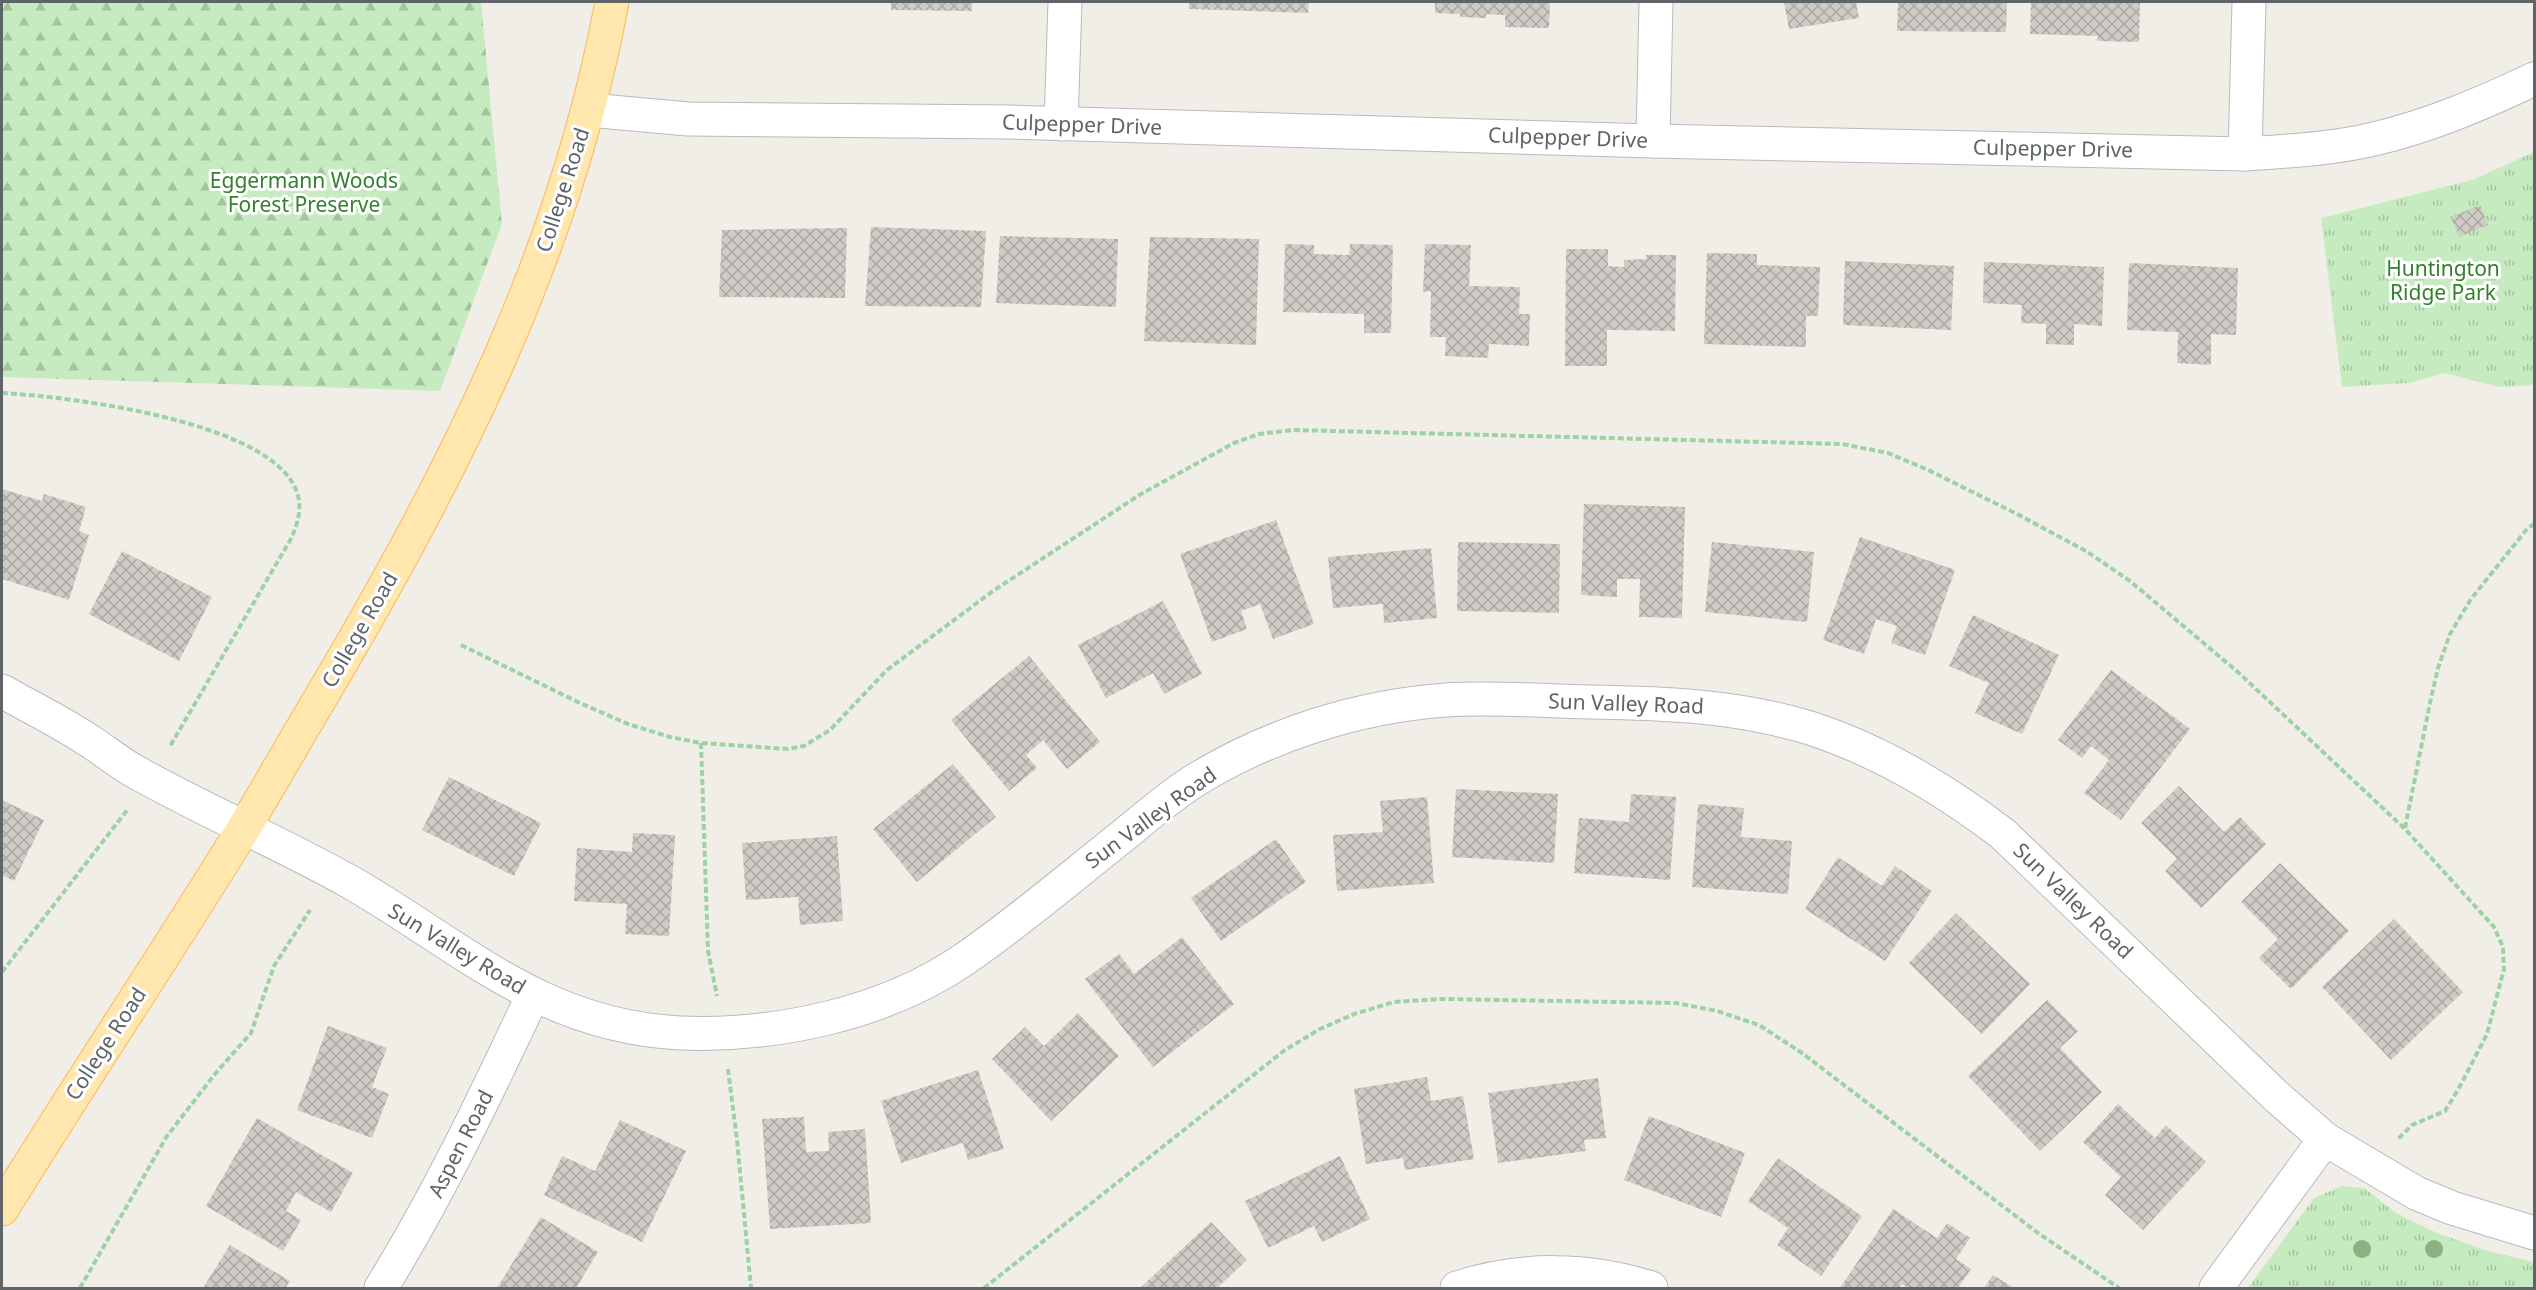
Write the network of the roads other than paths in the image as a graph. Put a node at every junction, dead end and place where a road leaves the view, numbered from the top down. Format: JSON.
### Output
{"nodes":[{"id":1,"x":612,"y":2,"type":"edge"},
{"id":2,"x":1065,"y":2,"type":"edge"},
{"id":3,"x":1656,"y":2,"type":"edge"},
{"id":4,"x":2249,"y":2,"type":"edge"},
{"id":5,"x":2535,"y":79,"type":"edge"},
{"id":6,"x":589,"y":110,"type":"junction"},
{"id":7,"x":1061,"y":124,"type":"junction"},
{"id":8,"x":1653,"y":141,"type":"junction"},
{"id":9,"x":2245,"y":154,"type":"junction"},
{"id":10,"x":2,"y":691,"type":"edge"},
{"id":11,"x":244,"y":827,"type":"junction"},
{"id":12,"x":533,"y":995,"type":"junction"},
{"id":13,"x":2325,"y":1139,"type":"junction"},
{"id":14,"x":2,"y":1209,"type":"edge"},
{"id":15,"x":2535,"y":1233,"type":"edge"},
{"id":16,"x":381,"y":1288,"type":"edge"},
{"id":17,"x":1457,"y":1288,"type":"edge"},
{"id":18,"x":1651,"y":1288,"type":"edge"},
{"id":19,"x":2216,"y":1288,"type":"edge"}],
"edges":[{"from":1,"to":6,"type":"main road","name":"College Road"},
{"from":2,"to":7,"type":"street"},
{"from":3,"to":8,"type":"street"},
{"from":4,"to":9,"type":"street"},
{"from":5,"to":9,"type":"street","name":"Culpepper Drive"},
{"from":6,"to":7,"type":"street","name":"Culpepper Drive"},
{"from":6,"to":11,"type":"main road","name":"College Road"},
{"from":7,"to":8,"type":"street","name":"Culpepper Drive"},
{"from":8,"to":9,"type":"street","name":"Culpepper Drive"},
{"from":10,"to":11,"type":"street","name":"Sun Valley Road"},
{"from":11,"to":12,"type":"street","name":"Sun Valley Road"},
{"from":11,"to":14,"type":"main road","name":"College Road"},
{"from":12,"to":13,"type":"street","name":"Sun Valley Road"},
{"from":12,"to":16,"type":"street","name":"Aspen Road"},
{"from":13,"to":15,"type":"street","name":"Sun Valley Road"},
{"from":13,"to":19,"type":"street"},
{"from":17,"to":18,"type":"street"}]}
